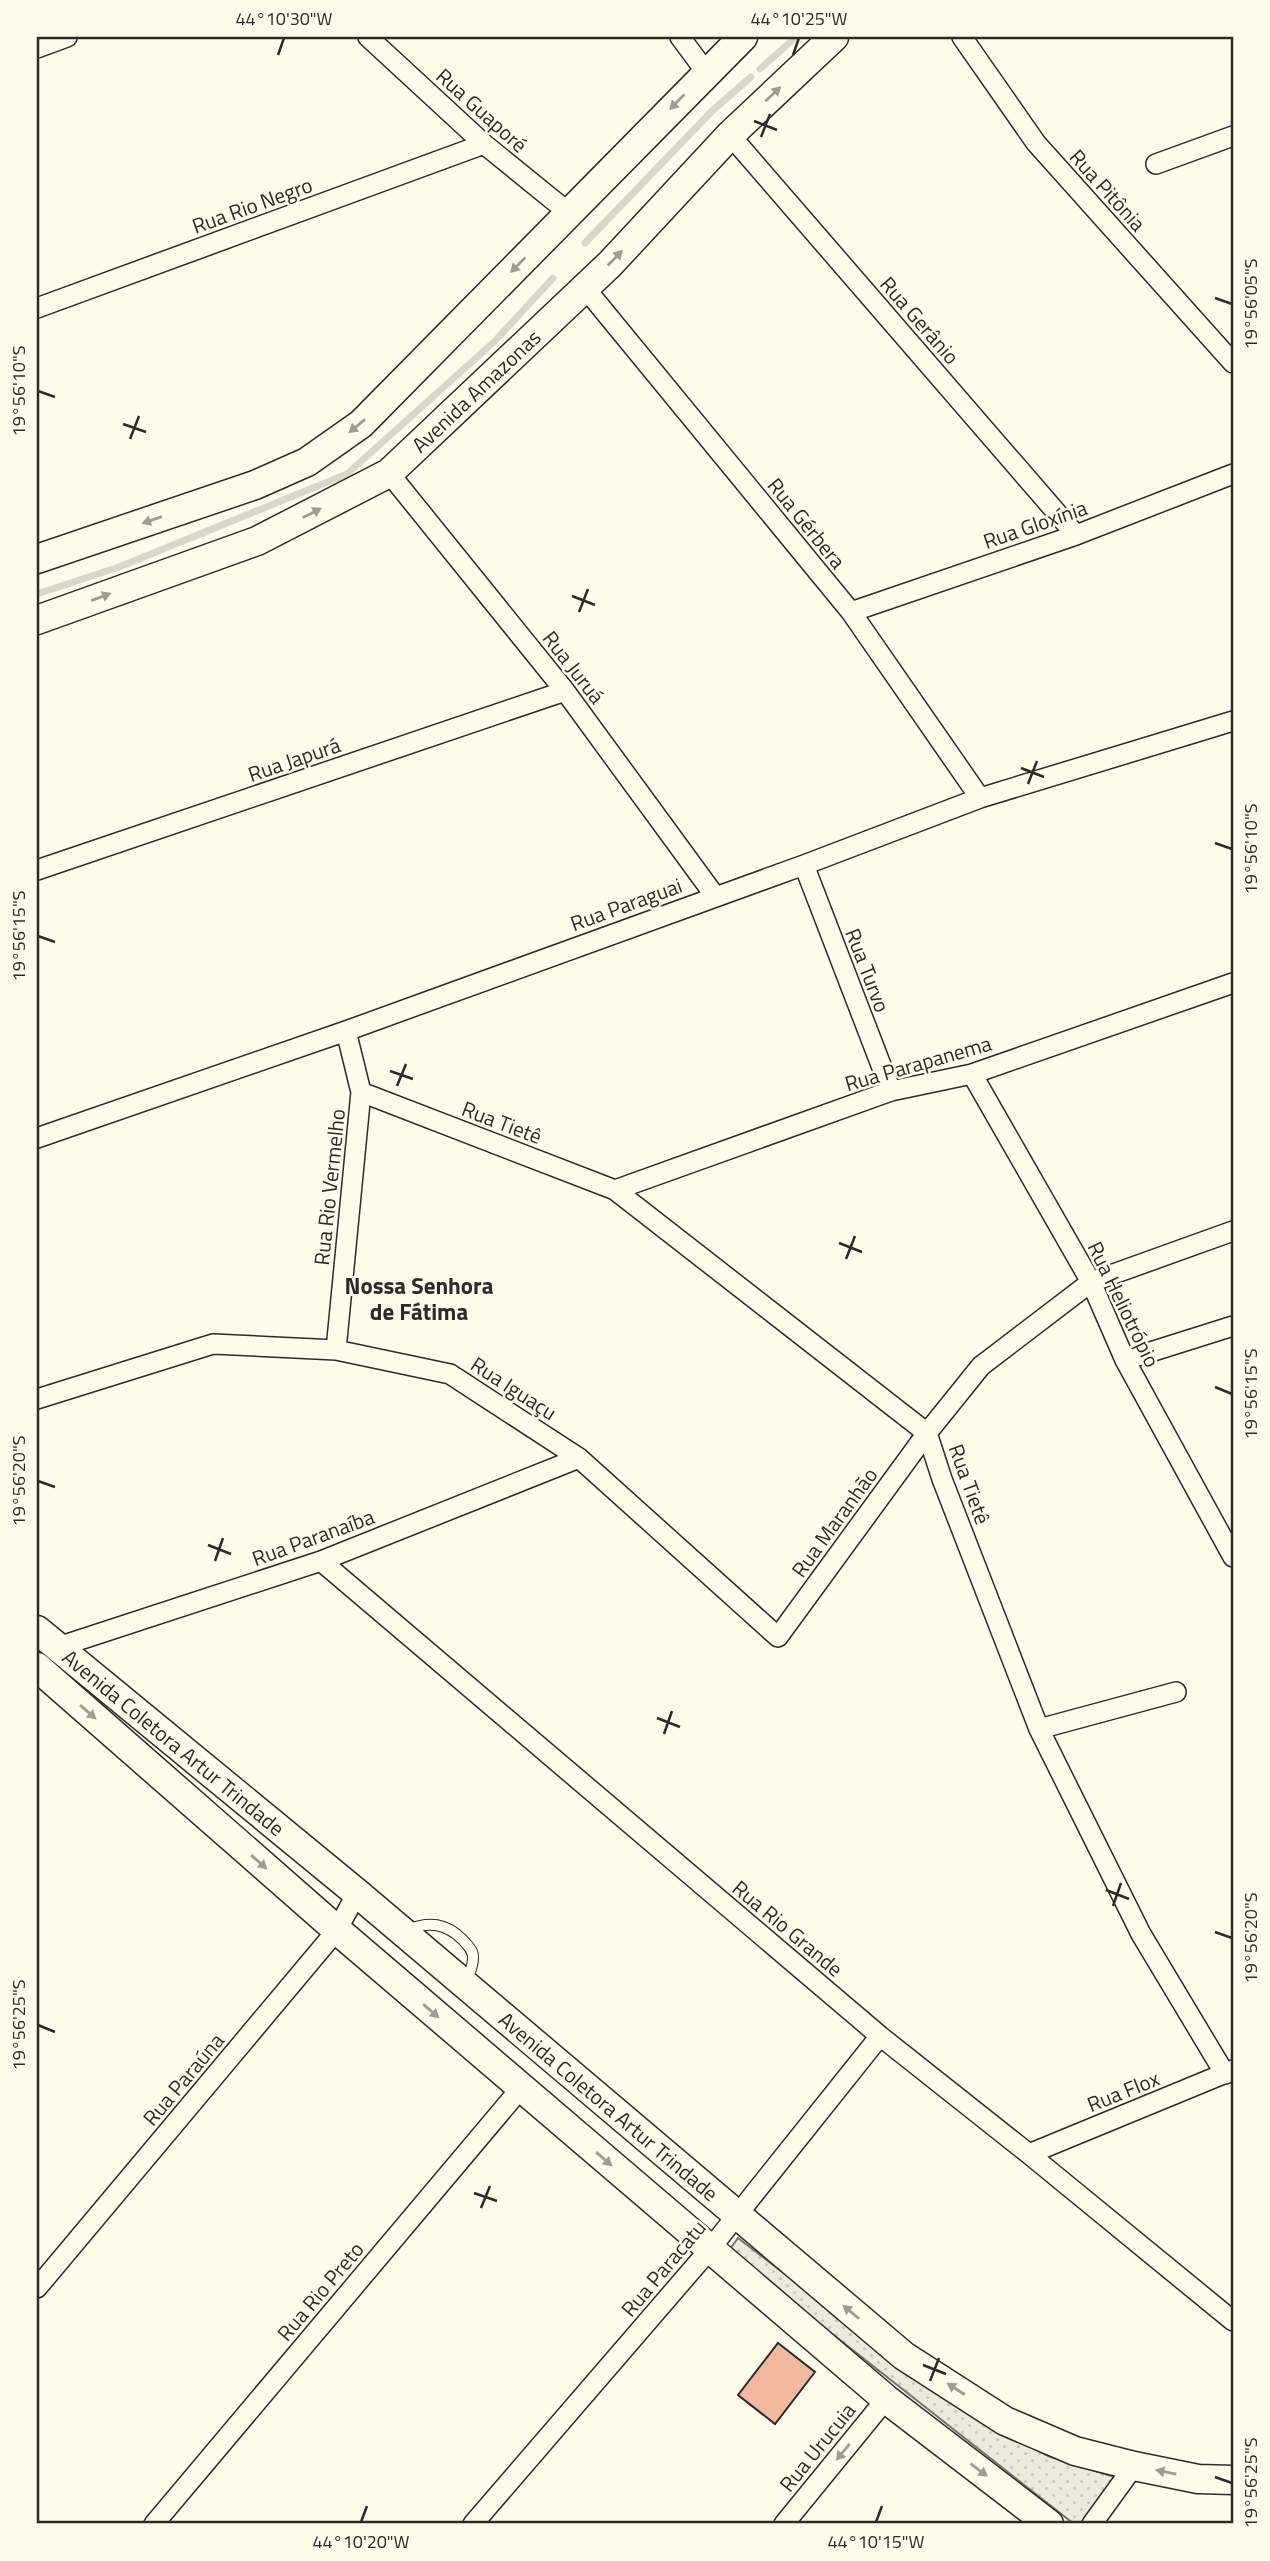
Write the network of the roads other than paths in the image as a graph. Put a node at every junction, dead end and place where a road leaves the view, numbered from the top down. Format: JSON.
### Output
{"nodes":[{"id":1,"x":67,"y":37,"type":"edge"},
{"id":2,"x":368,"y":37,"type":"edge"},
{"id":3,"x":680,"y":37,"type":"edge"},
{"id":4,"x":743,"y":37,"type":"edge"},
{"id":5,"x":834,"y":37,"type":"edge"},
{"id":6,"x":961,"y":37,"type":"edge"},
{"id":7,"x":37,"y":48,"type":"edge"},
{"id":8,"x":706,"y":72,"type":"junction"},
{"id":9,"x":730,"y":135,"type":"junction"},
{"id":10,"x":1233,"y":136,"type":"edge"},
{"id":11,"x":484,"y":144,"type":"junction"},
{"id":12,"x":1156,"y":164,"type":"dead end"},
{"id":13,"x":569,"y":213,"type":"junction"},
{"id":14,"x":585,"y":288,"type":"junction"},
{"id":15,"x":37,"y":308,"type":"edge"},
{"id":16,"x":1233,"y":363,"type":"edge"},
{"id":17,"x":389,"y":473,"type":"junction"},
{"id":18,"x":1233,"y":474,"type":"edge"},
{"id":19,"x":1076,"y":535,"type":"junction"},
{"id":20,"x":37,"y":559,"type":"edge"},
{"id":21,"x":851,"y":612,"type":"junction"},
{"id":22,"x":37,"y":620,"type":"edge"},
{"id":23,"x":565,"y":691,"type":"junction"},
{"id":24,"x":1233,"y":722,"type":"edge"},
{"id":25,"x":980,"y":798,"type":"junction"},
{"id":26,"x":804,"y":865,"type":"junction"},
{"id":27,"x":37,"y":870,"type":"edge"},
{"id":28,"x":715,"y":896,"type":"junction"},
{"id":29,"x":1233,"y":983,"type":"edge"},
{"id":30,"x":346,"y":1031,"type":"junction"},
{"id":31,"x":972,"y":1074,"type":"junction"},
{"id":32,"x":891,"y":1091,"type":"junction"},
{"id":33,"x":361,"y":1092,"type":"junction"},
{"id":34,"x":37,"y":1138,"type":"edge"},
{"id":35,"x":615,"y":1190,"type":"junction"},
{"id":36,"x":1233,"y":1231,"type":"edge"},
{"id":37,"x":1091,"y":1282,"type":"junction"},
{"id":38,"x":1233,"y":1325,"type":"edge"},
{"id":39,"x":336,"y":1350,"type":"junction"},
{"id":40,"x":1125,"y":1360,"type":"junction"},
{"id":41,"x":37,"y":1399,"type":"edge"},
{"id":42,"x":927,"y":1433,"type":"junction"},
{"id":43,"x":579,"y":1458,"type":"junction"},
{"id":44,"x":1230,"y":1545,"type":"edge"},
{"id":45,"x":321,"y":1561,"type":"junction"},
{"id":46,"x":778,"y":1637,"type":"joint"},
{"id":47,"x":48,"y":1638,"type":"edge"},
{"id":48,"x":37,"y":1667,"type":"edge"},
{"id":49,"x":1176,"y":1692,"type":"dead end"},
{"id":50,"x":1039,"y":1729,"type":"junction"},
{"id":51,"x":356,"y":1892,"type":"junction"},
{"id":52,"x":337,"y":1930,"type":"junction"},
{"id":53,"x":880,"y":2036,"type":"junction"},
{"id":54,"x":1229,"y":2072,"type":"edge"},
{"id":55,"x":521,"y":2088,"type":"junction"},
{"id":56,"x":1029,"y":2154,"type":"junction"},
{"id":57,"x":737,"y":2216,"type":"junction"},
{"id":58,"x":710,"y":2249,"type":"junction"},
{"id":59,"x":37,"y":2288,"type":"edge"},
{"id":60,"x":1233,"y":2321,"type":"edge"},
{"id":61,"x":886,"y":2399,"type":"junction"},
{"id":62,"x":1134,"y":2466,"type":"junction"},
{"id":63,"x":1233,"y":2480,"type":"edge"},
{"id":64,"x":154,"y":2524,"type":"edge"},
{"id":65,"x":473,"y":2524,"type":"edge"},
{"id":66,"x":784,"y":2524,"type":"edge"},
{"id":67,"x":1049,"y":2524,"type":"edge"},
{"id":68,"x":1092,"y":2524,"type":"edge"}],
"edges":[{"from":1,"to":7,"type":"street"},
{"from":2,"to":11,"type":"street","name":"Rua Guaporé"},
{"from":3,"to":8,"type":"street"},
{"from":4,"to":8,"type":"main road"},
{"from":9,"to":5,"type":"main road","name":"Avenida Amazonas","one_way":true},
{"from":6,"to":16,"type":"street","name":"Rua Pitônia"},
{"from":8,"to":13,"type":"main road","one_way":true},
{"from":14,"to":9,"type":"main road","name":"Avenida Amazonas","one_way":true},
{"from":9,"to":19,"type":"street","name":"Rua Gerânio"},
{"from":10,"to":12,"type":"street"},
{"from":11,"to":13,"type":"street","name":"Rua Guaporé"},
{"from":11,"to":15,"type":"street","name":"Rua Rio Negro"},
{"from":13,"to":20,"type":"main road","one_way":true},
{"from":14,"to":17,"type":"main road","name":"Avenida Amazonas"},
{"from":14,"to":21,"type":"street","name":"Rua Gérbera"},
{"from":22,"to":17,"type":"main road","name":"Avenida Amazonas","one_way":true},
{"from":17,"to":23,"type":"street","name":"Rua Juruá"},
{"from":18,"to":19,"type":"street","name":"Rua Gloxínia"},
{"from":19,"to":21,"type":"street","name":"Rua Gloxínia"},
{"from":21,"to":25,"type":"street","name":"Rua Gérbera"},
{"from":23,"to":27,"type":"street","name":"Rua Japurá"},
{"from":23,"to":28,"type":"street","name":"Rua Juruá"},
{"from":24,"to":25,"type":"street","name":"Rua Paraguai"},
{"from":25,"to":26,"type":"street","name":"Rua Paraguai"},
{"from":26,"to":28,"type":"street","name":"Rua Paraguai"},
{"from":26,"to":32,"type":"street","name":"Rua Turvo"},
{"from":28,"to":30,"type":"street","name":"Rua Paraguai"},
{"from":29,"to":31,"type":"street","name":"Rua Parapanema"},
{"from":30,"to":33,"type":"street","name":"Rua Rio Vermelho"},
{"from":30,"to":34,"type":"street","name":"Rua Paraguai"},
{"from":31,"to":32,"type":"street","name":"Rua Parapanema"},
{"from":31,"to":37,"type":"street","name":"Rua Heliotrópio"},
{"from":32,"to":35,"type":"street","name":"Rua Parapanema"},
{"from":33,"to":35,"type":"street","name":"Rua Tietê"},
{"from":33,"to":39,"type":"street","name":"Rua Rio Vermelho"},
{"from":35,"to":42,"type":"street","name":"Rua Tietê"},
{"from":36,"to":37,"type":"street","name":"Rua Maranhão"},
{"from":37,"to":40,"type":"street","name":"Rua Heliotrópio"},
{"from":37,"to":42,"type":"street","name":"Rua Maranhão"},
{"from":38,"to":40,"type":"street"},
{"from":39,"to":41,"type":"street","name":"Rua Iguaçu"},
{"from":39,"to":43,"type":"street","name":"Rua Iguaçu"},
{"from":40,"to":44,"type":"street","name":"Rua Heliotrópio"},
{"from":42,"to":46,"type":"street","name":"Rua Maranhão"},
{"from":42,"to":50,"type":"street","name":"Rua Tietê"},
{"from":43,"to":45,"type":"street","name":"Rua Paranaíba"},
{"from":43,"to":46,"type":"street","name":"Rua Iguaçu"},
{"from":45,"to":47,"type":"street","name":"Rua Paranaíba"},
{"from":45,"to":53,"type":"street","name":"Rua Rio Grande"},
{"from":47,"to":51,"type":"main road","name":"Avenida Coletora Artur Trindade"},
{"from":48,"to":52,"type":"main road","name":"Avenida Coletora Artur Trindade","one_way":true},
{"from":49,"to":50,"type":"street"},
{"from":50,"to":54,"type":"street","name":"Rua Tietê"},
{"from":51,"to":52,"type":"street","name":"Rua Paraúna"},
{"from":51,"to":57,"type":"main road","name":"Avenida Coletora Artur Trindade"},
{"from":52,"to":55,"type":"main road","name":"Avenida Coletora Artur Trindade","one_way":true},
{"from":52,"to":59,"type":"street","name":"Rua Paraúna"},
{"from":53,"to":56,"type":"street","name":"Rua Rio Grande"},
{"from":53,"to":57,"type":"street","name":"Rua Paracatu"},
{"from":54,"to":56,"type":"street","name":"Rua Flox"},
{"from":55,"to":58,"type":"main road","name":"Avenida Coletora Artur Trindade","one_way":true},
{"from":55,"to":64,"type":"street","name":"Rua Rio Preto"},
{"from":56,"to":60,"type":"street","name":"Rua Rio Grande"},
{"from":57,"to":58,"type":"street","name":"Rua Paracatu"},
{"from":62,"to":57,"type":"main road","name":"Avenida Coletora Artur Trindade","one_way":true},
{"from":58,"to":61,"type":"main road","name":"Avenida Coletora Artur Trindade"},
{"from":58,"to":65,"type":"street","name":"Rua Paracatu"},
{"from":61,"to":66,"type":"street","name":"Rua Urucuia","one_way":true},
{"from":61,"to":67,"type":"main road","name":"Avenida Coletora Artur Trindade","one_way":true},
{"from":63,"to":62,"type":"main road","name":"Avenida Coletora Artur Trindade","one_way":true},
{"from":62,"to":68,"type":"street"}]}
